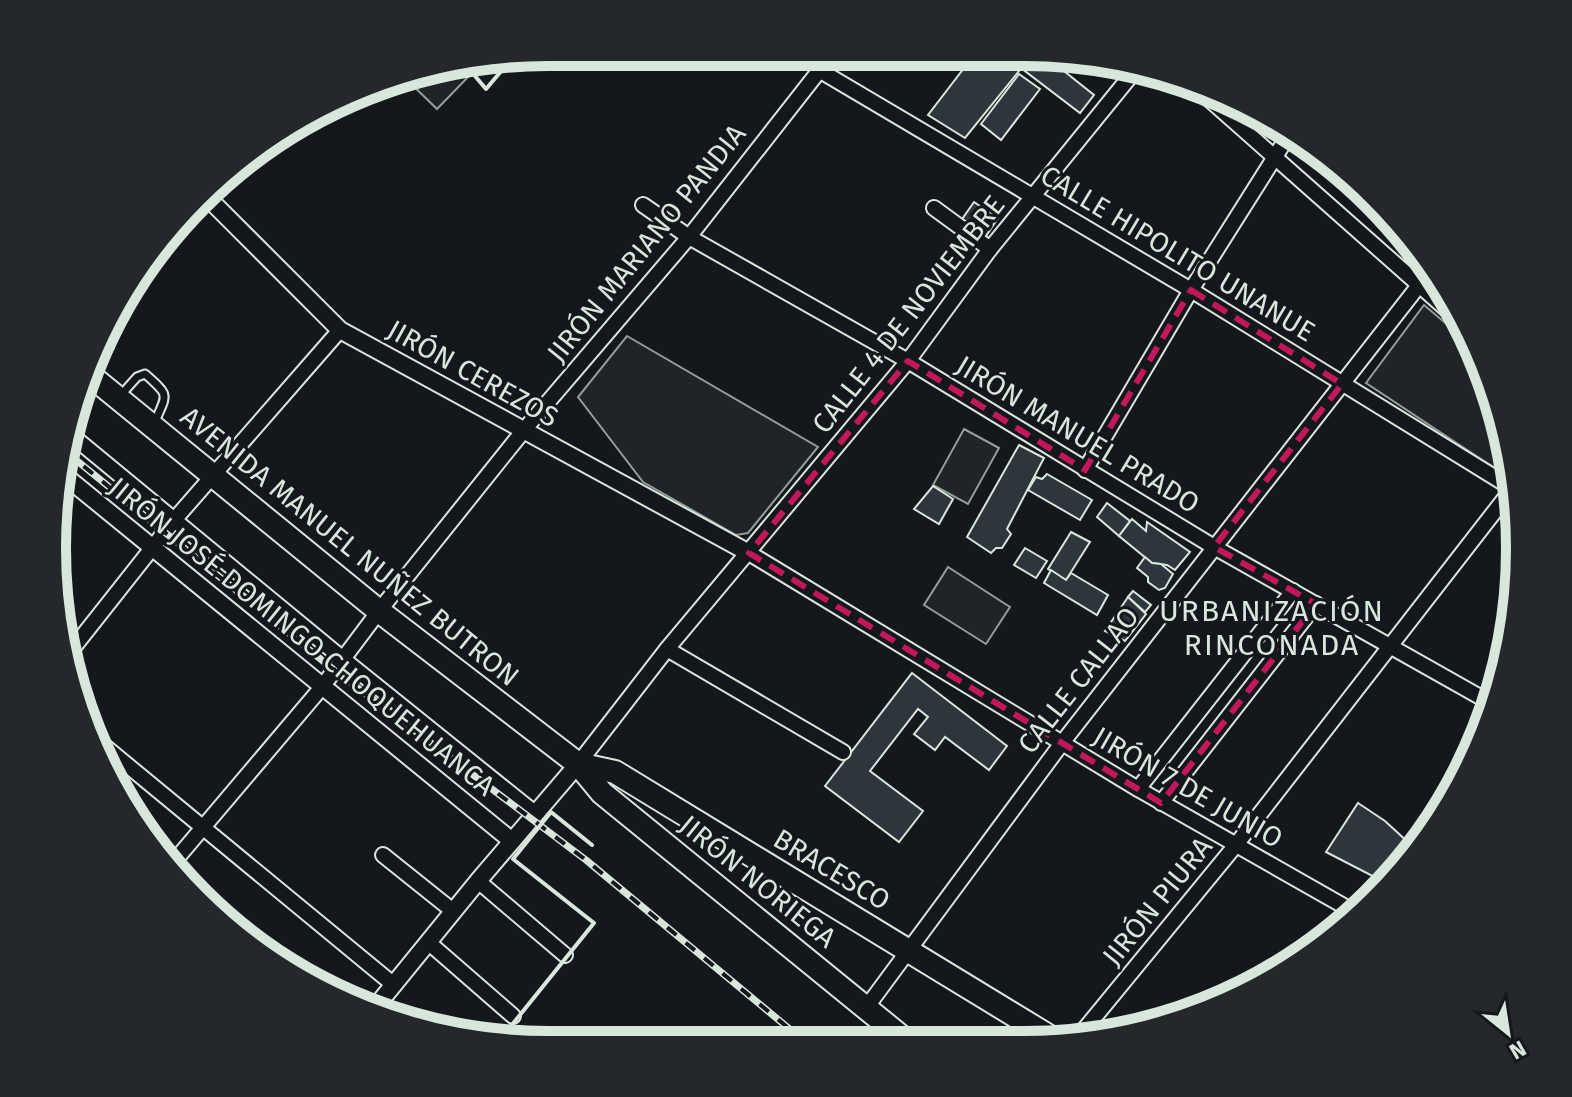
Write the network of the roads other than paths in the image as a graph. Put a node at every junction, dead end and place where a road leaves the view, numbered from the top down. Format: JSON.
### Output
{"nodes":[{"id":1,"x":813,"y":66,"type":"edge"},
{"id":2,"x":822,"y":66,"type":"edge"},
{"id":3,"x":819,"y":70,"type":"junction"},
{"id":4,"x":1129,"y":78,"type":"edge"},
{"id":5,"x":1219,"y":108,"type":"edge"},
{"id":6,"x":1284,"y":142,"type":"edge"},
{"id":7,"x":1275,"y":157,"type":"junction"},
{"id":8,"x":1034,"y":196,"type":"junction"},
{"id":9,"x":212,"y":202,"type":"edge"},
{"id":10,"x":643,"y":205,"type":"dead end"},
{"id":11,"x":934,"y":208,"type":"dead end"},
{"id":12,"x":689,"y":237,"type":"junction"},
{"id":13,"x":990,"y":249,"type":"junction"},
{"id":14,"x":1423,"y":280,"type":"edge"},
{"id":15,"x":1191,"y":290,"type":"junction"},
{"id":16,"x":340,"y":330,"type":"junction"},
{"id":17,"x":908,"y":361,"type":"junction"},
{"id":18,"x":97,"y":380,"type":"edge"},
{"id":19,"x":1342,"y":384,"type":"junction"},
{"id":20,"x":118,"y":397,"type":"junction"},
{"id":21,"x":153,"y":426,"type":"junction"},
{"id":22,"x":524,"y":430,"type":"junction"},
{"id":23,"x":78,"y":441,"type":"edge"},
{"id":24,"x":1085,"y":470,"type":"junction"},
{"id":25,"x":214,"y":477,"type":"junction"},
{"id":26,"x":71,"y":481,"type":"edge"},
{"id":27,"x":1501,"y":482,"type":"edge"},
{"id":28,"x":1503,"y":500,"type":"edge"},
{"id":29,"x":175,"y":519,"type":"junction"},
{"id":30,"x":1214,"y":547,"type":"junction"},
{"id":31,"x":152,"y":548,"type":"junction"},
{"id":32,"x":749,"y":553,"type":"junction"},
{"id":33,"x":1293,"y":591,"type":"junction"},
{"id":34,"x":1316,"y":604,"type":"junction"},
{"id":35,"x":379,"y":611,"type":"junction"},
{"id":36,"x":75,"y":645,"type":"edge"},
{"id":37,"x":1392,"y":646,"type":"junction"},
{"id":38,"x":667,"y":649,"type":"junction"},
{"id":39,"x":343,"y":659,"type":"junction"},
{"id":40,"x":322,"y":687,"type":"junction"},
{"id":41,"x":1482,"y":698,"type":"edge"},
{"id":42,"x":1062,"y":743,"type":"junction"},
{"id":43,"x":112,"y":752,"type":"edge"},
{"id":44,"x":843,"y":752,"type":"dead end"},
{"id":45,"x":578,"y":764,"type":"junction"},
{"id":46,"x":1138,"y":789,"type":"junction"},
{"id":47,"x":1161,"y":803,"type":"junction"},
{"id":48,"x":536,"y":814,"type":"junction"},
{"id":49,"x":203,"y":827,"type":"junction"},
{"id":50,"x":512,"y":841,"type":"junction"},
{"id":51,"x":1235,"y":846,"type":"junction"},
{"id":52,"x":383,"y":855,"type":"dead end"},
{"id":53,"x":178,"y":857,"type":"edge"},
{"id":54,"x":478,"y":881,"type":"junction"},
{"id":55,"x":1346,"y":907,"type":"edge"},
{"id":56,"x":453,"y":911,"type":"junction"},
{"id":57,"x":428,"y":942,"type":"junction"},
{"id":58,"x":909,"y":951,"type":"junction"},
{"id":59,"x":565,"y":955,"type":"dead end"},
{"id":60,"x":394,"y":985,"type":"junction"},
{"id":61,"x":385,"y":1002,"type":"edge"},
{"id":62,"x":866,"y":1008,"type":"junction"},
{"id":63,"x":513,"y":1016,"type":"dead end"},
{"id":64,"x":1086,"y":1027,"type":"edge"},
{"id":65,"x":894,"y":1031,"type":"edge"},
{"id":66,"x":1039,"y":1031,"type":"edge"}],
"edges":[{"from":1,"to":3,"type":"lane"},
{"from":2,"to":3,"type":"street","name":"JIRÓN MARIANO PANDIA"},
{"from":3,"to":8,"type":"street","name":"CALLE HIPOLITO UNANUE"},
{"from":3,"to":12,"type":"street","name":"JIRÓN MARIANO PANDIA"},
{"from":4,"to":8,"type":"street","name":"CALLE 4 DE NOVIEMBRE"},
{"from":5,"to":7,"type":"street"},
{"from":6,"to":7,"type":"street"},
{"from":7,"to":14,"type":"street"},
{"from":7,"to":15,"type":"street"},
{"from":8,"to":13,"type":"street","name":"CALLE 4 DE NOVIEMBRE"},
{"from":8,"to":15,"type":"street","name":"CALLE HIPOLITO UNANUE"},
{"from":9,"to":16,"type":"street","name":"JIRÓN CEREZOS"},
{"from":10,"to":12,"type":"street","name":"JIRÓN MANUEL PRADO"},
{"from":11,"to":13,"type":"street"},
{"from":12,"to":17,"type":"street","name":"JIRÓN MANUEL PRADO"},
{"from":12,"to":22,"type":"street","name":"JIRÓN MARIANO PANDIA"},
{"from":13,"to":17,"type":"street","name":"CALLE 4 DE NOVIEMBRE"},
{"from":14,"to":19,"type":"street","name":"CALLE CALLAO"},
{"from":15,"to":19,"type":"street","name":"CALLE HIPOLITO UNANUE"},
{"from":15,"to":24,"type":"street"},
{"from":16,"to":22,"type":"street","name":"JIRÓN CEREZOS"},
{"from":16,"to":25,"type":"street"},
{"from":17,"to":24,"type":"street","name":"JIRÓN MANUEL PRADO"},
{"from":17,"to":32,"type":"street","name":"CALLE 4 DE NOVIEMBRE"},
{"from":18,"to":20,"type":"main road","name":"AVENIDA MANUEL NUÑEZ BUTRON"},
{"from":19,"to":27,"type":"street","name":"CALLE HIPOLITO UNANUE"},
{"from":19,"to":30,"type":"street","name":"CALLE CALLAO"},
{"from":20,"to":21,"type":"main road","name":"AVENIDA MANUEL NUÑEZ BUTRON"},
{"from":20,"to":21,"type":"lane"},
{"from":21,"to":25,"type":"main road","name":"AVENIDA MANUEL NUÑEZ BUTRON"},
{"from":22,"to":32,"type":"street","name":"JIRÓN CEREZOS"},
{"from":22,"to":35,"type":"street","name":"JIRÓN MARIANO PANDIA"},
{"from":23,"to":29,"type":"street"},
{"from":24,"to":30,"type":"street","name":"JIRÓN MANUEL PRADO"},
{"from":25,"to":29,"type":"street"},
{"from":25,"to":35,"type":"main road","name":"AVENIDA MANUEL NUÑEZ BUTRON"},
{"from":26,"to":31,"type":"street","name":"JIRÓN JOSÉ DOMINGO CHOQUEHUANCA"},
{"from":28,"to":37,"type":"street","name":"JIRÓN PIURA"},
{"from":29,"to":31,"type":"street"},
{"from":29,"to":39,"type":"street"},
{"from":30,"to":33,"type":"street","name":"JIRÓN MANUEL PRADO"},
{"from":30,"to":42,"type":"street","name":"CALLE CALLAO"},
{"from":31,"to":36,"type":"street"},
{"from":31,"to":40,"type":"street","name":"JIRÓN JOSÉ DOMINGO CHOQUEHUANCA"},
{"from":32,"to":38,"type":"street","name":"CALLE 4 DE NOVIEMBRE"},
{"from":32,"to":42,"type":"street","name":"JIRÓN 7 DE JUNIO"},
{"from":33,"to":34,"type":"street","name":"JIRÓN MANUEL PRADO"},
{"from":33,"to":46,"type":"street"},
{"from":34,"to":37,"type":"street","name":"JIRÓN MANUEL PRADO"},
{"from":34,"to":47,"type":"street"},
{"from":35,"to":39,"type":"street","name":"JIRÓN MARIANO PANDIA"},
{"from":35,"to":45,"type":"main road","name":"AVENIDA MANUEL NUÑEZ BUTRON"},
{"from":37,"to":41,"type":"street","name":"JIRÓN MANUEL PRADO"},
{"from":37,"to":51,"type":"street","name":"JIRÓN PIURA"},
{"from":38,"to":44,"type":"street"},
{"from":38,"to":45,"type":"street","name":"CALLE 4 DE NOVIEMBRE"},
{"from":39,"to":40,"type":"street","name":"JIRÓN MARIANO PANDIA"},
{"from":39,"to":48,"type":"street"},
{"from":40,"to":49,"type":"street","name":"JIRÓN MARIANO PANDIA"},
{"from":40,"to":50,"type":"street","name":"JIRÓN JOSÉ DOMINGO CHOQUEHUANCA"},
{"from":42,"to":46,"type":"street","name":"JIRÓN 7 DE JUNIO"},
{"from":42,"to":58,"type":"street","name":"CALLE CALLAO"},
{"from":43,"to":49,"type":"street"},
{"from":45,"to":48,"type":"street"},
{"from":45,"to":58,"type":"main road","name":"BRACESCO"},
{"from":45,"to":62,"type":"main road","name":"JIRÓN NORIEGA"},
{"from":46,"to":47,"type":"street","name":"JIRÓN 7 DE JUNIO"},
{"from":47,"to":51,"type":"street","name":"JIRÓN 7 DE JUNIO"},
{"from":48,"to":50,"type":"street"},
{"from":49,"to":53,"type":"street","name":"JIRÓN MARIANO PANDIA"},
{"from":49,"to":60,"type":"street"},
{"from":50,"to":54,"type":"street"},
{"from":51,"to":55,"type":"street","name":"JIRÓN 7 DE JUNIO"},
{"from":51,"to":64,"type":"street","name":"JIRÓN PIURA"},
{"from":52,"to":56,"type":"street"},
{"from":54,"to":56,"type":"street"},
{"from":54,"to":59,"type":"street"},
{"from":56,"to":57,"type":"street"},
{"from":57,"to":60,"type":"street"},
{"from":57,"to":63,"type":"street"},
{"from":58,"to":62,"type":"street","name":"CALLE CALLAO"},
{"from":58,"to":66,"type":"main road","name":"BRACESCO"},
{"from":60,"to":61,"type":"street"},
{"from":62,"to":65,"type":"main road","name":"JIRÓN NORIEGA"}]}
